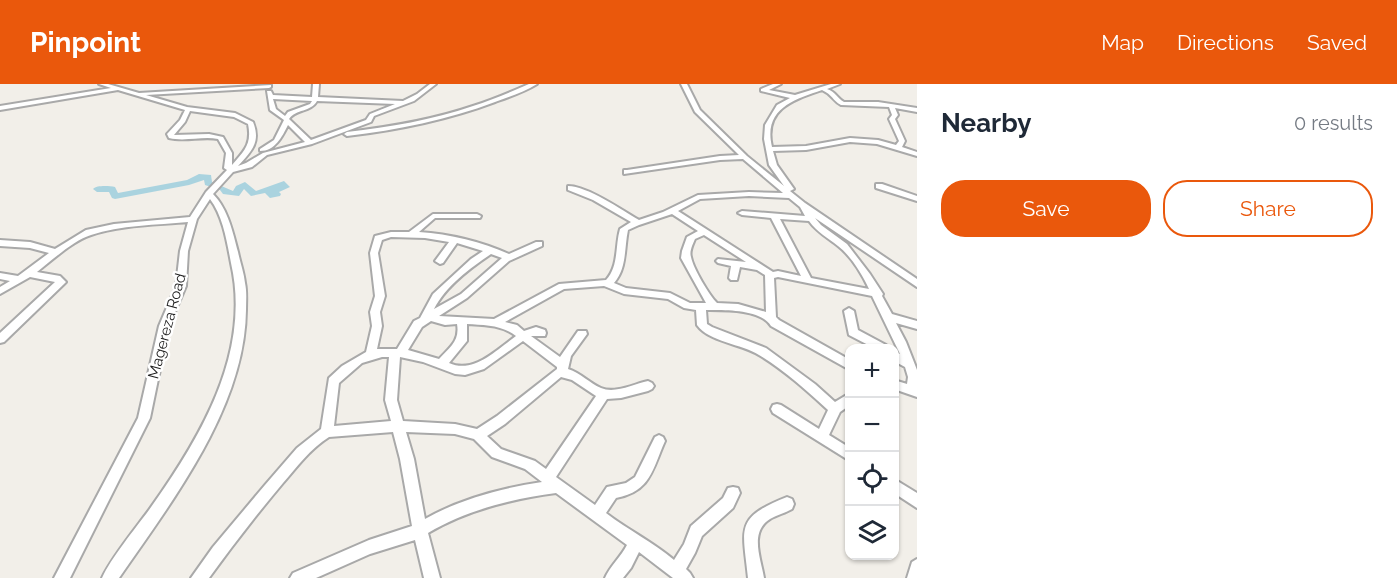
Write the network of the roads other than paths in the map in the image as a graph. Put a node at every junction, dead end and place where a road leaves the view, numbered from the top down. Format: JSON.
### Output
{"nodes":[{"id":1,"x":103,"y":84,"type":"edge"},
{"id":2,"x":110,"y":84,"type":"edge"},
{"id":3,"x":316,"y":84,"type":"edge"},
{"id":4,"x":433,"y":84,"type":"edge"},
{"id":5,"x":534,"y":84,"type":"edge"},
{"id":6,"x":684,"y":84,"type":"edge"},
{"id":7,"x":778,"y":84,"type":"edge"},
{"id":8,"x":837,"y":84,"type":"edge"},
{"id":9,"x":270,"y":85,"type":"edge"},
{"id":10,"x":117,"y":89,"type":"junction"},
{"id":11,"x":823,"y":89,"type":"junction"},
{"id":12,"x":134,"y":95,"type":"junction"},
{"id":13,"x":270,"y":97,"type":"junction"},
{"id":14,"x":795,"y":97,"type":"junction"},
{"id":15,"x":315,"y":100,"type":"junction"},
{"id":16,"x":406,"y":103,"type":"junction"},
{"id":17,"x":891,"y":106,"type":"junction"},
{"id":18,"x":0,"y":108,"type":"edge"},
{"id":19,"x":188,"y":110,"type":"junction"},
{"id":20,"x":917,"y":110,"type":"edge"},
{"id":21,"x":286,"y":119,"type":"junction"},
{"id":22,"x":332,"y":136,"type":"junction"},
{"id":23,"x":310,"y":143,"type":"junction"},
{"id":24,"x":898,"y":148,"type":"junction"},
{"id":25,"x":725,"y":149,"type":"dead end"},
{"id":26,"x":769,"y":149,"type":"junction"},
{"id":27,"x":917,"y":154,"type":"edge"},
{"id":28,"x":730,"y":157,"type":"junction"},
{"id":29,"x":745,"y":157,"type":"junction"},
{"id":30,"x":257,"y":158,"type":"junction"},
{"id":31,"x":232,"y":170,"type":"junction"},
{"id":32,"x":627,"y":172,"type":"dead end"},
{"id":33,"x":879,"y":186,"type":"dead end"},
{"id":34,"x":571,"y":188,"type":"dead end"},
{"id":35,"x":209,"y":194,"type":"junction"},
{"id":36,"x":917,"y":199,"type":"edge"},
{"id":37,"x":797,"y":201,"type":"junction"},
{"id":38,"x":673,"y":211,"type":"junction"},
{"id":39,"x":742,"y":213,"type":"dead end"},
{"id":40,"x":477,"y":216,"type":"dead end"},
{"id":41,"x":774,"y":216,"type":"junction"},
{"id":42,"x":193,"y":219,"type":"junction"},
{"id":43,"x":809,"y":219,"type":"junction"},
{"id":44,"x":637,"y":222,"type":"junction"},
{"id":45,"x":705,"y":231,"type":"junction"},
{"id":46,"x":410,"y":235,"type":"junction"},
{"id":47,"x":455,"y":240,"type":"junction"},
{"id":48,"x":0,"y":243,"type":"edge"},
{"id":49,"x":539,"y":244,"type":"dead end"},
{"id":50,"x":492,"y":249,"type":"junction"},
{"id":51,"x":847,"y":249,"type":"junction"},
{"id":52,"x":865,"y":249,"type":"junction"},
{"id":53,"x":56,"y":252,"type":"junction"},
{"id":54,"x":509,"y":258,"type":"junction"},
{"id":55,"x":440,"y":261,"type":"dead end"},
{"id":56,"x":722,"y":261,"type":"dead end"},
{"id":57,"x":736,"y":263,"type":"junction"},
{"id":58,"x":766,"y":271,"type":"junction"},
{"id":59,"x":29,"y":274,"type":"junction"},
{"id":60,"x":0,"y":276,"type":"edge"},
{"id":61,"x":18,"y":279,"type":"junction"},
{"id":62,"x":734,"y":279,"type":"dead end"},
{"id":63,"x":808,"y":280,"type":"junction"},
{"id":64,"x":606,"y":284,"type":"junction"},
{"id":65,"x":917,"y":284,"type":"edge"},
{"id":66,"x":0,"y":291,"type":"edge"},
{"id":67,"x":878,"y":294,"type":"junction"},
{"id":68,"x":701,"y":307,"type":"junction"},
{"id":69,"x":715,"y":308,"type":"junction"},
{"id":70,"x":849,"y":311,"type":"dead end"},
{"id":71,"x":771,"y":317,"type":"junction"},
{"id":72,"x":888,"y":317,"type":"junction"},
{"id":73,"x":428,"y":319,"type":"junction"},
{"id":74,"x":461,"y":320,"type":"junction"},
{"id":75,"x":496,"y":323,"type":"junction"},
{"id":76,"x":917,"y":325,"type":"edge"},
{"id":77,"x":541,"y":333,"type":"dead end"},
{"id":78,"x":582,"y":334,"type":"dead end"},
{"id":79,"x":523,"y":336,"type":"junction"},
{"id":80,"x":0,"y":339,"type":"edge"},
{"id":81,"x":875,"y":344,"type":"edge"},
{"id":82,"x":398,"y":352,"type":"junction"},
{"id":83,"x":371,"y":354,"type":"junction"},
{"id":84,"x":441,"y":364,"type":"junction"},
{"id":85,"x":845,"y":364,"type":"edge"},
{"id":86,"x":911,"y":364,"type":"edge"},
{"id":87,"x":562,"y":368,"type":"junction"},
{"id":88,"x":648,"y":386,"type":"dead end"},
{"id":89,"x":899,"y":386,"type":"edge"},
{"id":90,"x":914,"y":392,"type":"edge"},
{"id":91,"x":603,"y":393,"type":"junction"},
{"id":92,"x":845,"y":401,"type":"edge"},
{"id":93,"x":777,"y":409,"type":"dead end"},
{"id":94,"x":835,"y":409,"type":"junction"},
{"id":95,"x":398,"y":426,"type":"junction"},
{"id":96,"x":327,"y":432,"type":"junction"},
{"id":97,"x":478,"y":435,"type":"junction"},
{"id":98,"x":821,"y":437,"type":"junction"},
{"id":99,"x":659,"y":441,"type":"dead end"},
{"id":100,"x":845,"y":452,"type":"edge"},
{"id":101,"x":553,"y":483,"type":"junction"},
{"id":102,"x":899,"y":488,"type":"edge"},
{"id":103,"x":733,"y":493,"type":"dead end"},
{"id":104,"x":917,"y":501,"type":"edge"},
{"id":105,"x":787,"y":504,"type":"dead end"},
{"id":106,"x":598,"y":516,"type":"junction"},
{"id":107,"x":420,"y":531,"type":"junction"},
{"id":108,"x":636,"y":543,"type":"junction"},
{"id":109,"x":917,"y":567,"type":"edge"},
{"id":110,"x":681,"y":574,"type":"edge"},
{"id":111,"x":62,"y":578,"type":"edge"},
{"id":112,"x":110,"y":578,"type":"edge"},
{"id":113,"x":199,"y":578,"type":"edge"},
{"id":114,"x":298,"y":578,"type":"edge"},
{"id":115,"x":432,"y":578,"type":"edge"},
{"id":116,"x":613,"y":578,"type":"edge"},
{"id":117,"x":756,"y":578,"type":"edge"},
{"id":118,"x":915,"y":578,"type":"edge"}],
"edges":[{"from":1,"to":2,"type":"street"},
{"from":1,"to":10,"type":"street","name":"Magereza Road"},
{"from":3,"to":15,"type":"street"},
{"from":4,"to":16,"type":"street"},
{"from":5,"to":22,"type":"street"},
{"from":6,"to":29,"type":"street"},
{"from":7,"to":14,"type":"street"},
{"from":8,"to":11,"type":"street"},
{"from":9,"to":12,"type":"street"},
{"from":9,"to":13,"type":"street"},
{"from":10,"to":12,"type":"street","name":"Magereza Road"},
{"from":10,"to":18,"type":"street"},
{"from":11,"to":14,"type":"street"},
{"from":11,"to":17,"type":"street"},
{"from":12,"to":19,"type":"street","name":"Magereza Road"},
{"from":13,"to":15,"type":"street"},
{"from":13,"to":21,"type":"street"},
{"from":14,"to":26,"type":"street"},
{"from":15,"to":16,"type":"street"},
{"from":15,"to":21,"type":"street"},
{"from":16,"to":22,"type":"street"},
{"from":17,"to":20,"type":"street"},
{"from":17,"to":24,"type":"street"},
{"from":19,"to":31,"type":"street","name":"Magereza Road"},
{"from":19,"to":31,"type":"street"},
{"from":21,"to":23,"type":"street"},
{"from":21,"to":30,"type":"street"},
{"from":22,"to":23,"type":"street"},
{"from":23,"to":30,"type":"street"},
{"from":24,"to":26,"type":"street"},
{"from":24,"to":27,"type":"street"},
{"from":25,"to":28,"type":"street"},
{"from":26,"to":37,"type":"street"},
{"from":28,"to":29,"type":"street"},
{"from":28,"to":32,"type":"street"},
{"from":29,"to":37,"type":"street"},
{"from":30,"to":31,"type":"street"},
{"from":31,"to":35,"type":"street","name":"Magereza Road"},
{"from":33,"to":36,"type":"street"},
{"from":34,"to":44,"type":"street"},
{"from":35,"to":42,"type":"street","name":"Magereza Road"},
{"from":35,"to":112,"type":"street"},
{"from":37,"to":38,"type":"street"},
{"from":37,"to":43,"type":"street"},
{"from":37,"to":52,"type":"street"},
{"from":38,"to":44,"type":"street"},
{"from":38,"to":45,"type":"street"},
{"from":39,"to":41,"type":"street"},
{"from":40,"to":46,"type":"street"},
{"from":41,"to":43,"type":"street"},
{"from":41,"to":63,"type":"street"},
{"from":42,"to":53,"type":"street"},
{"from":42,"to":111,"type":"street","name":"Magereza Road"},
{"from":43,"to":51,"type":"street"},
{"from":44,"to":64,"type":"street"},
{"from":45,"to":58,"type":"street"},
{"from":45,"to":69,"type":"street"},
{"from":46,"to":47,"type":"street"},
{"from":46,"to":83,"type":"street"},
{"from":47,"to":50,"type":"street"},
{"from":47,"to":55,"type":"street"},
{"from":48,"to":53,"type":"street"},
{"from":49,"to":54,"type":"street"},
{"from":50,"to":54,"type":"street"},
{"from":50,"to":73,"type":"street"},
{"from":51,"to":52,"type":"street"},
{"from":51,"to":67,"type":"street"},
{"from":52,"to":65,"type":"street"},
{"from":53,"to":59,"type":"street"},
{"from":54,"to":73,"type":"street"},
{"from":56,"to":57,"type":"street"},
{"from":57,"to":58,"type":"street"},
{"from":57,"to":62,"type":"street"},
{"from":58,"to":63,"type":"street"},
{"from":58,"to":71,"type":"street"},
{"from":59,"to":61,"type":"street"},
{"from":59,"to":80,"type":"street"},
{"from":60,"to":61,"type":"street"},
{"from":61,"to":66,"type":"street"},
{"from":63,"to":67,"type":"street"},
{"from":64,"to":68,"type":"street"},
{"from":64,"to":75,"type":"street"},
{"from":67,"to":72,"type":"street"},
{"from":68,"to":69,"type":"street"},
{"from":68,"to":94,"type":"street"},
{"from":69,"to":71,"type":"street"},
{"from":70,"to":81,"type":"street"},
{"from":71,"to":85,"type":"street"},
{"from":72,"to":76,"type":"street"},
{"from":72,"to":86,"type":"street"},
{"from":73,"to":74,"type":"street"},
{"from":73,"to":82,"type":"street"},
{"from":74,"to":75,"type":"street"},
{"from":74,"to":84,"type":"street"},
{"from":75,"to":79,"type":"street"},
{"from":77,"to":79,"type":"street"},
{"from":78,"to":87,"type":"street"},
{"from":79,"to":84,"type":"street"},
{"from":79,"to":87,"type":"street"},
{"from":82,"to":83,"type":"street"},
{"from":82,"to":84,"type":"street"},
{"from":82,"to":95,"type":"street"},
{"from":83,"to":96,"type":"street"},
{"from":86,"to":90,"type":"street"},
{"from":87,"to":91,"type":"street"},
{"from":87,"to":97,"type":"street"},
{"from":88,"to":91,"type":"street"},
{"from":89,"to":90,"type":"street"},
{"from":91,"to":101,"type":"street"},
{"from":92,"to":94,"type":"street"},
{"from":93,"to":98,"type":"street"},
{"from":94,"to":98,"type":"street"},
{"from":95,"to":96,"type":"street"},
{"from":95,"to":97,"type":"street"},
{"from":95,"to":107,"type":"street"},
{"from":96,"to":113,"type":"street"},
{"from":97,"to":101,"type":"street"},
{"from":98,"to":100,"type":"street"},
{"from":99,"to":106,"type":"street"},
{"from":101,"to":106,"type":"street"},
{"from":101,"to":107,"type":"street"},
{"from":102,"to":104,"type":"street"},
{"from":103,"to":110,"type":"street"},
{"from":105,"to":117,"type":"street"},
{"from":106,"to":108,"type":"street"},
{"from":107,"to":114,"type":"street"},
{"from":107,"to":115,"type":"street"},
{"from":108,"to":110,"type":"street"},
{"from":108,"to":116,"type":"street"},
{"from":109,"to":118,"type":"street"}]}
